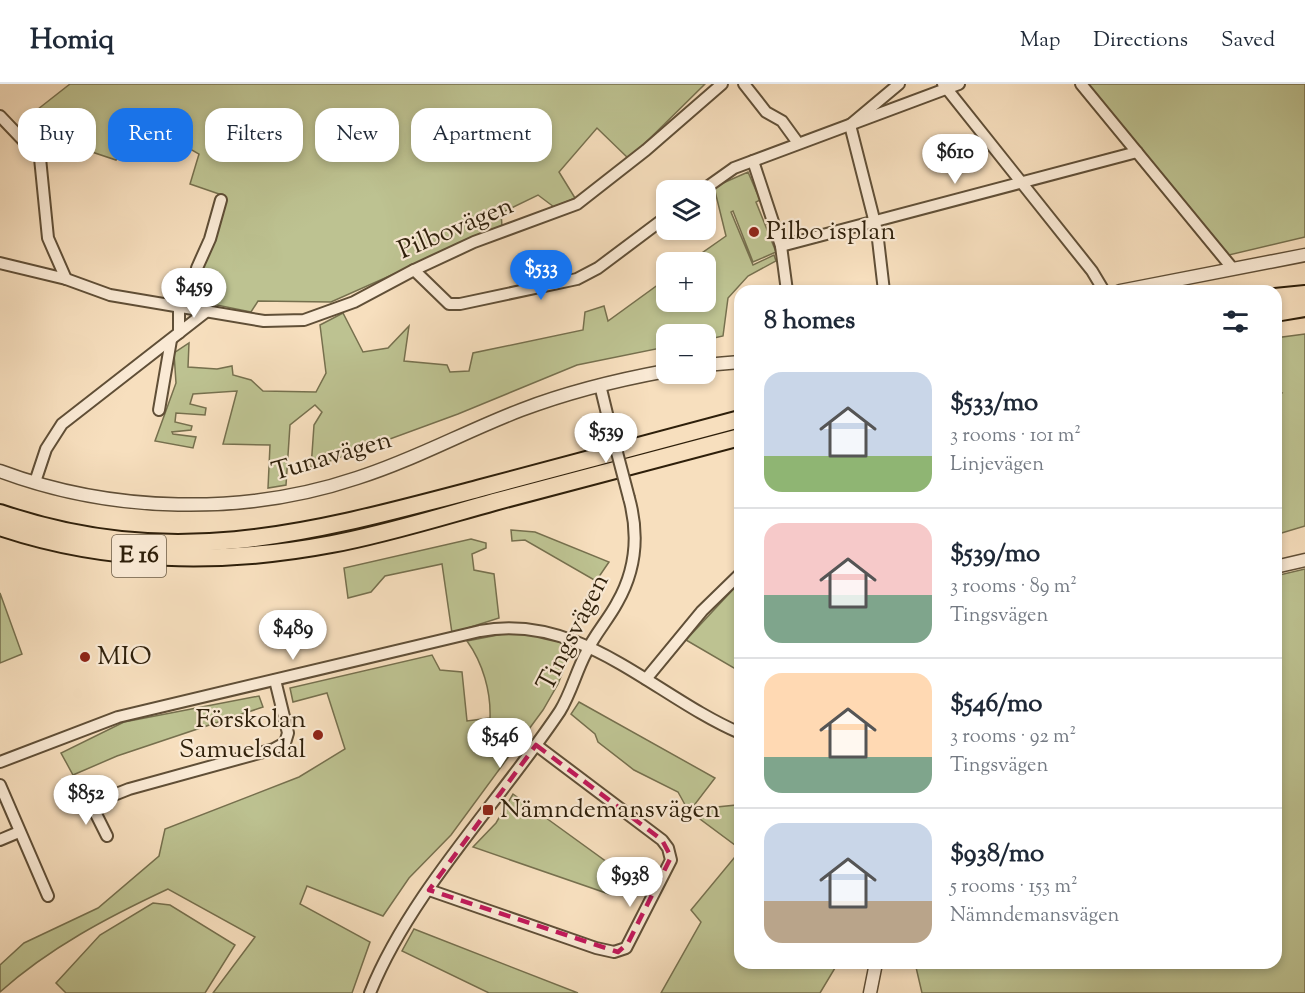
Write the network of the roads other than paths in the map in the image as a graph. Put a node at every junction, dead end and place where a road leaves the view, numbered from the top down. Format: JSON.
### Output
{"nodes":[{"id":1,"x":722,"y":84,"type":"edge"},
{"id":2,"x":744,"y":84,"type":"edge"},
{"id":3,"x":899,"y":84,"type":"edge"},
{"id":4,"x":959,"y":84,"type":"edge"},
{"id":5,"x":1081,"y":84,"type":"edge"},
{"id":6,"x":945,"y":86,"type":"edge"},
{"id":7,"x":0,"y":116,"type":"edge"},
{"id":8,"x":850,"y":124,"type":"junction"},
{"id":9,"x":798,"y":143,"type":"junction"},
{"id":10,"x":1137,"y":152,"type":"junction"},
{"id":11,"x":753,"y":161,"type":"junction"},
{"id":12,"x":716,"y":181,"type":"edge"},
{"id":13,"x":1021,"y":183,"type":"junction"},
{"id":14,"x":221,"y":200,"type":"dead end"},
{"id":15,"x":874,"y":221,"type":"junction"},
{"id":16,"x":656,"y":224,"type":"edge"},
{"id":17,"x":781,"y":246,"type":"junction"},
{"id":18,"x":1305,"y":255,"type":"edge"},
{"id":19,"x":0,"y":263,"type":"edge"},
{"id":20,"x":1233,"y":269,"type":"junction"},
{"id":21,"x":414,"y":270,"type":"junction"},
{"id":22,"x":66,"y":279,"type":"junction"},
{"id":23,"x":786,"y":285,"type":"edge"},
{"id":24,"x":883,"y":285,"type":"edge"},
{"id":25,"x":1100,"y":285,"type":"edge"},
{"id":26,"x":1151,"y":285,"type":"edge"},
{"id":27,"x":1305,"y":294,"type":"edge"},
{"id":28,"x":1282,"y":296,"type":"edge"},
{"id":29,"x":179,"y":304,"type":"junction"},
{"id":30,"x":1305,"y":308,"type":"edge"},
{"id":31,"x":203,"y":310,"type":"junction"},
{"id":32,"x":1282,"y":312,"type":"edge"},
{"id":33,"x":175,"y":336,"type":"junction"},
{"id":34,"x":734,"y":363,"type":"edge"},
{"id":35,"x":716,"y":364,"type":"edge"},
{"id":36,"x":656,"y":373,"type":"edge"},
{"id":37,"x":600,"y":385,"type":"junction"},
{"id":38,"x":159,"y":410,"type":"dead end"},
{"id":39,"x":734,"y":421,"type":"edge"},
{"id":40,"x":734,"y":439,"type":"edge"},
{"id":41,"x":0,"y":471,"type":"edge"},
{"id":42,"x":35,"y":482,"type":"junction"},
{"id":43,"x":0,"y":513,"type":"edge"},
{"id":44,"x":0,"y":527,"type":"edge"},
{"id":45,"x":1305,"y":560,"type":"edge"},
{"id":46,"x":1282,"y":565,"type":"edge"},
{"id":47,"x":734,"y":580,"type":"edge"},
{"id":48,"x":589,"y":647,"type":"junction"},
{"id":49,"x":646,"y":679,"type":"junction"},
{"id":50,"x":275,"y":680,"type":"junction"},
{"id":51,"x":734,"y":730,"type":"edge"},
{"id":52,"x":536,"y":745,"type":"junction"},
{"id":53,"x":0,"y":762,"type":"edge"},
{"id":54,"x":0,"y":785,"type":"edge"},
{"id":55,"x":19,"y":832,"type":"junction"},
{"id":56,"x":107,"y":836,"type":"dead end"},
{"id":57,"x":0,"y":840,"type":"edge"},
{"id":58,"x":429,"y":890,"type":"junction"},
{"id":59,"x":48,"y":896,"type":"dead end"},
{"id":60,"x":875,"y":969,"type":"edge"},
{"id":61,"x":373,"y":992,"type":"edge"},
{"id":62,"x":870,"y":993,"type":"edge"}],
"edges":[{"from":1,"to":21,"type":"street","name":"Pilbovägen"},
{"from":2,"to":9,"type":"street"},
{"from":3,"to":8,"type":"street"},
{"from":4,"to":6,"type":"street"},
{"from":5,"to":10,"type":"street"},
{"from":6,"to":8,"type":"street"},
{"from":6,"to":13,"type":"street"},
{"from":7,"to":22,"type":"street"},
{"from":8,"to":9,"type":"street"},
{"from":8,"to":15,"type":"street"},
{"from":9,"to":11,"type":"street"},
{"from":10,"to":13,"type":"street"},
{"from":10,"to":20,"type":"street"},
{"from":11,"to":12,"type":"street"},
{"from":11,"to":17,"type":"street"},
{"from":13,"to":15,"type":"street"},
{"from":13,"to":25,"type":"street"},
{"from":14,"to":31,"type":"street"},
{"from":15,"to":17,"type":"street"},
{"from":15,"to":24,"type":"street"},
{"from":16,"to":21,"type":"street"},
{"from":17,"to":23,"type":"street"},
{"from":18,"to":20,"type":"street"},
{"from":19,"to":22,"type":"street","name":"Pilbovägen"},
{"from":20,"to":26,"type":"street"},
{"from":21,"to":31,"type":"street","name":"Pilbovägen"},
{"from":22,"to":29,"type":"street","name":"Pilbovägen"},
{"from":27,"to":28,"type":"highway"},
{"from":29,"to":31,"type":"street","name":"Pilbovägen"},
{"from":29,"to":33,"type":"street"},
{"from":30,"to":32,"type":"highway"},
{"from":31,"to":33,"type":"street"},
{"from":33,"to":38,"type":"street"},
{"from":33,"to":42,"type":"street"},
{"from":34,"to":35,"type":"street"},
{"from":36,"to":37,"type":"street","name":"Tunavägen"},
{"from":37,"to":42,"type":"street","name":"Tunavägen"},
{"from":37,"to":48,"type":"street","name":"Tingsvägen","bridge":true},
{"from":39,"to":43,"type":"highway","number":"E 16"},
{"from":40,"to":44,"type":"highway","number":"E 16"},
{"from":41,"to":42,"type":"street","name":"Tunavägen"},
{"from":45,"to":46,"type":"street"},
{"from":47,"to":49,"type":"street"},
{"from":48,"to":49,"type":"street"},
{"from":48,"to":50,"type":"street"},
{"from":48,"to":52,"type":"street","name":"Tingsvägen"},
{"from":49,"to":51,"type":"street"},
{"from":50,"to":53,"type":"street"},
{"from":50,"to":56,"type":"street"},
{"from":52,"to":58,"type":"street","name":"Tingsvägen"},
{"from":52,"to":58,"type":"street"},
{"from":54,"to":55,"type":"street"},
{"from":55,"to":57,"type":"street"},
{"from":55,"to":59,"type":"street"},
{"from":58,"to":61,"type":"street","name":"Tingsvägen"},
{"from":60,"to":62,"type":"street"}]}
